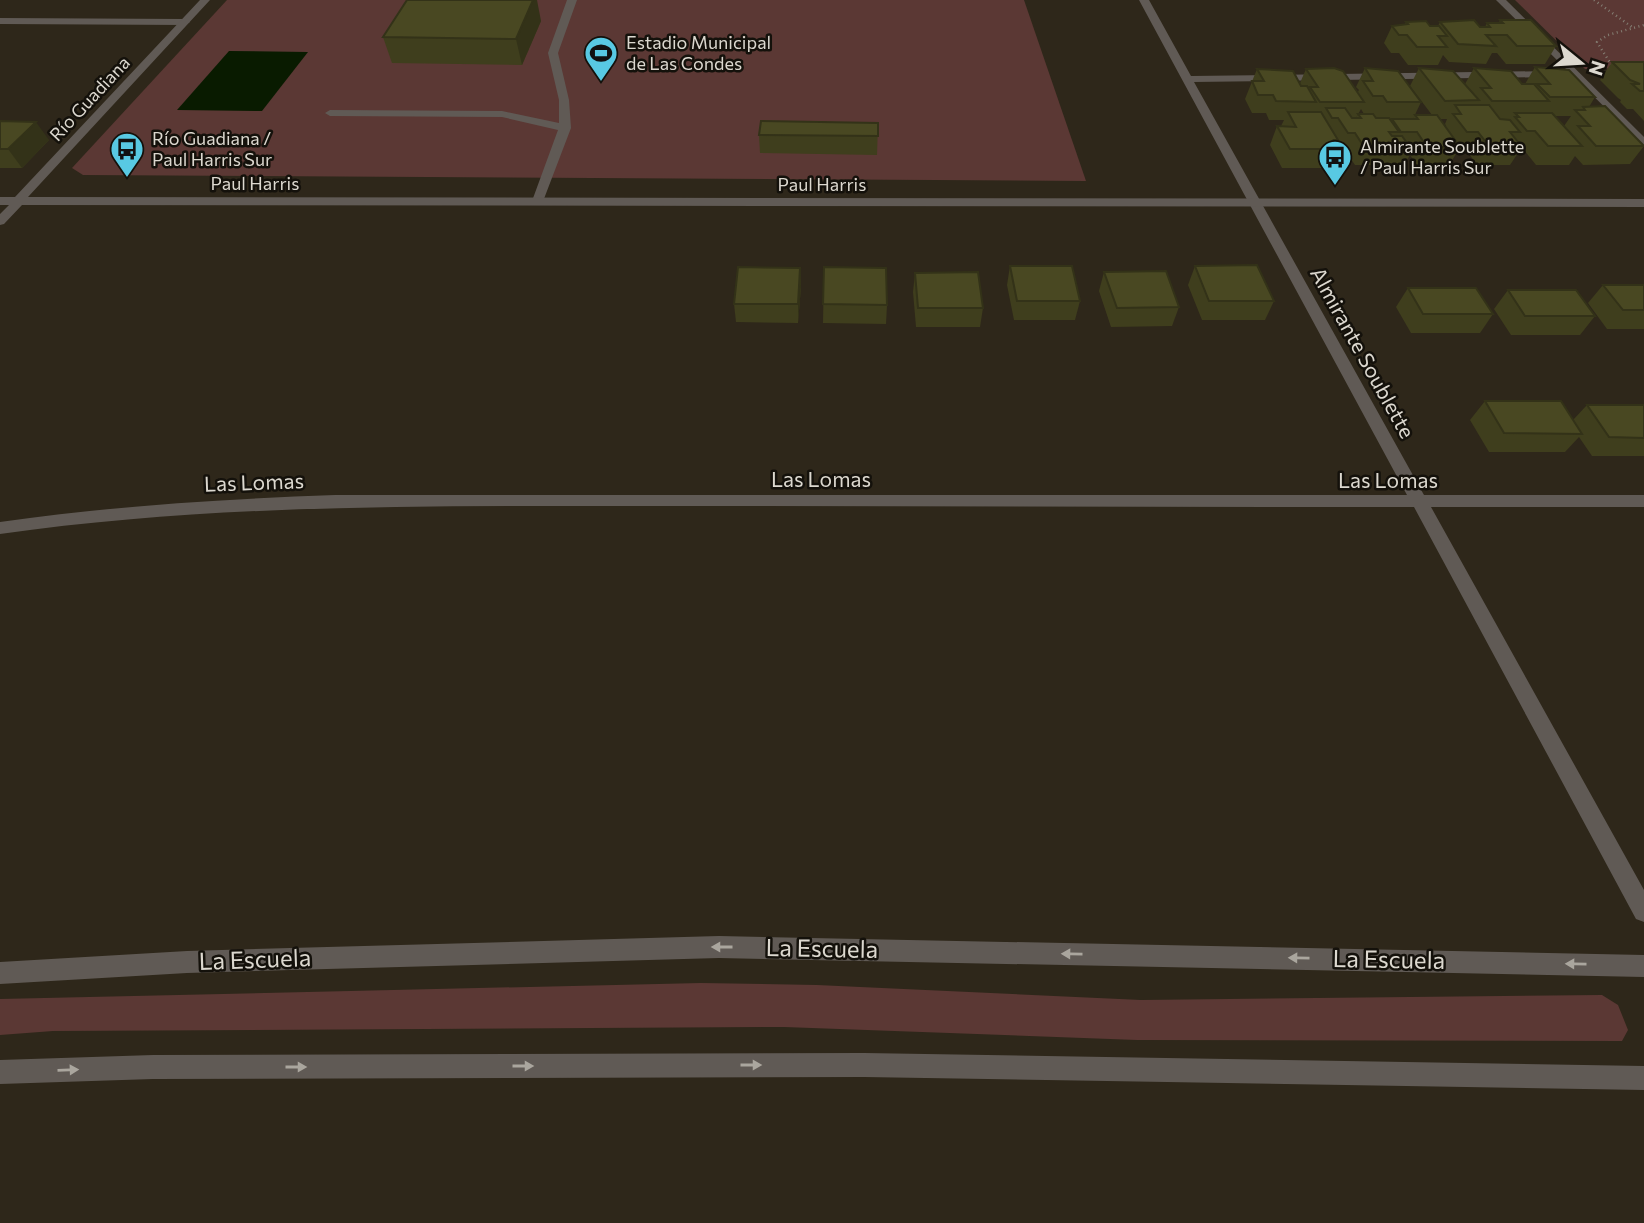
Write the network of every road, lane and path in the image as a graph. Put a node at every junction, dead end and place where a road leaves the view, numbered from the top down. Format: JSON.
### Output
{"nodes":[{"id":1,"x":205,"y":0,"type":"edge"},
{"id":2,"x":572,"y":0,"type":"edge"},
{"id":3,"x":1144,"y":0,"type":"edge"},
{"id":4,"x":1501,"y":0,"type":"edge"},
{"id":5,"x":1594,"y":0,"type":"edge"},
{"id":6,"x":0,"y":21,"type":"edge"},
{"id":7,"x":16,"y":21,"type":"junction"},
{"id":8,"x":185,"y":22,"type":"junction"},
{"id":9,"x":1644,"y":24,"type":"edge"},
{"id":10,"x":1632,"y":27,"type":"junction"},
{"id":11,"x":0,"y":35,"type":"edge"},
{"id":12,"x":1616,"y":73,"type":"edge"},
{"id":13,"x":1556,"y":74,"type":"edge"},
{"id":14,"x":1188,"y":79,"type":"junction"},
{"id":15,"x":330,"y":113,"type":"dead end"},
{"id":16,"x":565,"y":128,"type":"junction"},
{"id":17,"x":1644,"y":143,"type":"edge"},
{"id":18,"x":0,"y":201,"type":"edge"},
{"id":19,"x":19,"y":201,"type":"junction"},
{"id":20,"x":538,"y":201,"type":"junction"},
{"id":21,"x":1644,"y":203,"type":"edge"},
{"id":22,"x":1256,"y":204,"type":"junction"},
{"id":23,"x":0,"y":221,"type":"edge"},
{"id":24,"x":1644,"y":501,"type":"edge"},
{"id":25,"x":1420,"y":503,"type":"junction"},
{"id":26,"x":0,"y":528,"type":"edge"},
{"id":27,"x":1644,"y":911,"type":"edge"},
{"id":28,"x":1644,"y":966,"type":"edge"},
{"id":29,"x":0,"y":973,"type":"edge"},
{"id":30,"x":0,"y":1072,"type":"edge"},
{"id":31,"x":1644,"y":1077,"type":"edge"}],
"edges":[{"from":1,"to":8,"type":"street","name":"Río Guadiana"},
{"from":2,"to":16,"type":"street"},
{"from":3,"to":14,"type":"street","name":"Almirante Soublette"},
{"from":4,"to":17,"type":"street"},
{"from":5,"to":10,"type":"path"},
{"from":6,"to":7,"type":"street"},
{"from":7,"to":8,"type":"street"},
{"from":7,"to":11,"type":"street"},
{"from":8,"to":19,"type":"street","name":"Río Guadiana"},
{"from":9,"to":10,"type":"path"},
{"from":10,"to":12,"type":"path"},
{"from":13,"to":14,"type":"street"},
{"from":14,"to":22,"type":"street","name":"Almirante Soublette"},
{"from":15,"to":16,"type":"street"},
{"from":16,"to":20,"type":"street"},
{"from":18,"to":19,"type":"street","name":"Paul Harris"},
{"from":19,"to":20,"type":"street","name":"Paul Harris"},
{"from":19,"to":23,"type":"street","name":"Río Guadiana"},
{"from":20,"to":22,"type":"street","name":"Paul Harris"},
{"from":21,"to":22,"type":"street","name":"Paul Harris"},
{"from":22,"to":25,"type":"street","name":"Almirante Soublette"},
{"from":24,"to":25,"type":"street","name":"Las Lomas"},
{"from":25,"to":26,"type":"street","name":"Las Lomas"},
{"from":25,"to":27,"type":"street","name":"Almirante Soublette"},
{"from":28,"to":29,"type":"street","name":"La Escuela","one_way":true},
{"from":30,"to":31,"type":"street","one_way":true}]}
